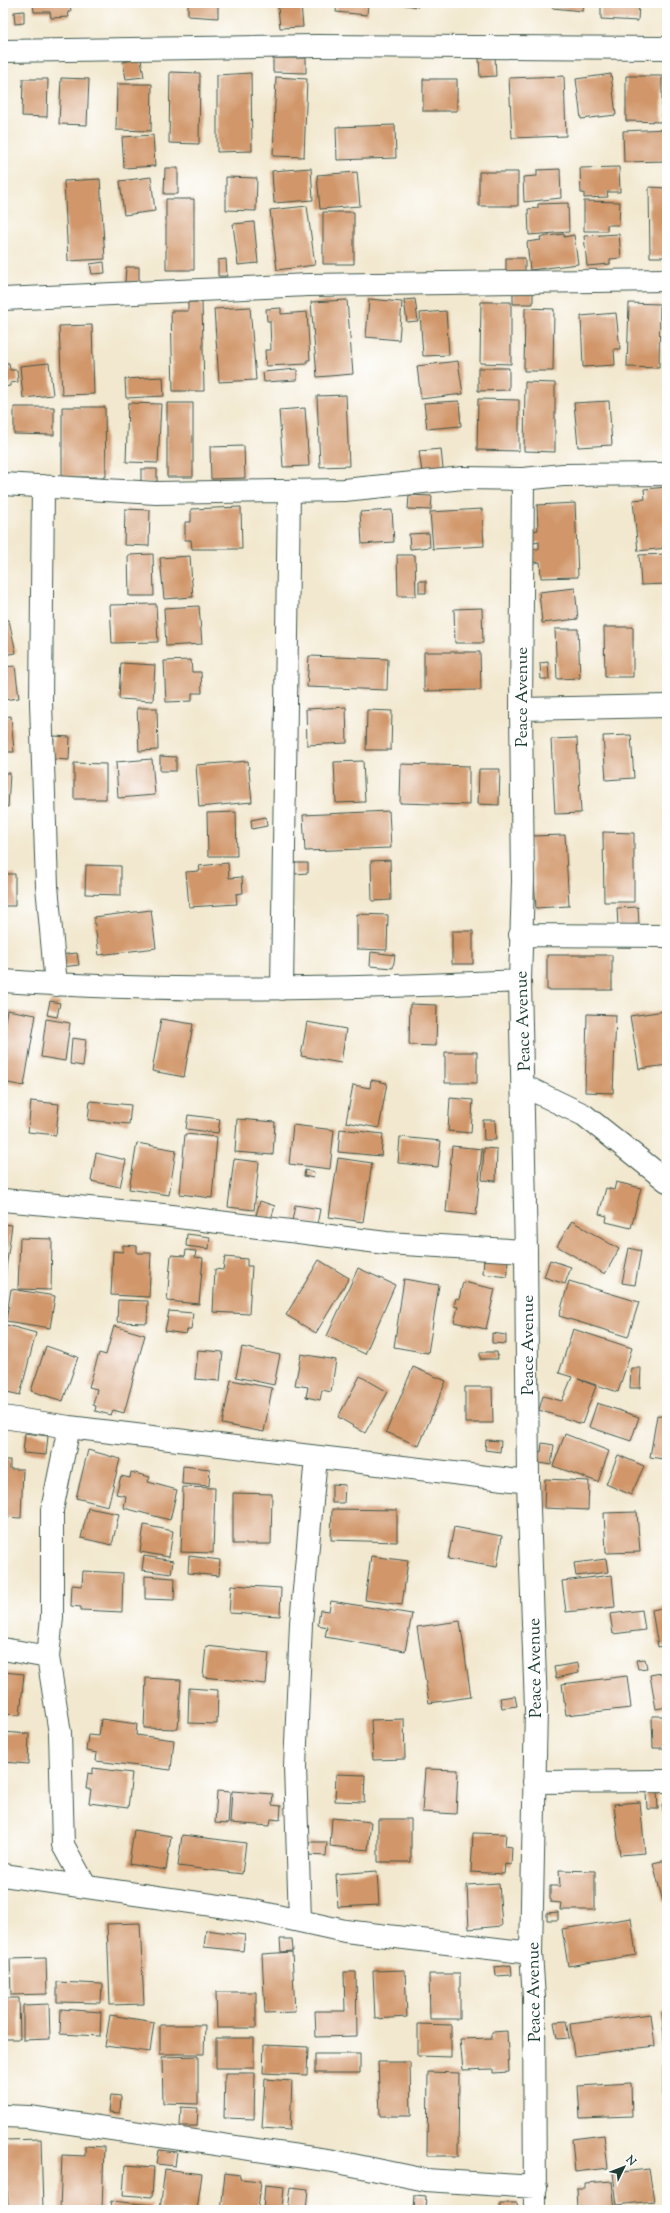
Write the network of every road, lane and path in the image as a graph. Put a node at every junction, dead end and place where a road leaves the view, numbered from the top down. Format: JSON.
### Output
{"nodes":[{"id":1,"x":667,"y":48,"type":"edge"},
{"id":2,"x":3,"y":51,"type":"edge"},
{"id":3,"x":667,"y":280,"type":"edge"},
{"id":4,"x":3,"y":299,"type":"edge"},
{"id":5,"x":667,"y":474,"type":"edge"},
{"id":6,"x":523,"y":479,"type":"junction"},
{"id":7,"x":3,"y":484,"type":"edge"},
{"id":8,"x":44,"y":486,"type":"junction"},
{"id":9,"x":289,"y":491,"type":"junction"},
{"id":10,"x":667,"y":706,"type":"edge"},
{"id":11,"x":521,"y":709,"type":"junction"},
{"id":12,"x":520,"y":935,"type":"junction"},
{"id":13,"x":667,"y":936,"type":"edge"},
{"id":14,"x":3,"y":981,"type":"edge"},
{"id":15,"x":520,"y":981,"type":"junction"},
{"id":16,"x":56,"y":985,"type":"junction"},
{"id":17,"x":282,"y":989,"type":"junction"},
{"id":18,"x":524,"y":1086,"type":"junction"},
{"id":19,"x":667,"y":1181,"type":"edge"},
{"id":20,"x":3,"y":1200,"type":"edge"},
{"id":21,"x":526,"y":1251,"type":"junction"},
{"id":22,"x":3,"y":1416,"type":"edge"},
{"id":23,"x":69,"y":1427,"type":"junction"},
{"id":24,"x":316,"y":1457,"type":"junction"},
{"id":25,"x":528,"y":1482,"type":"junction"},
{"id":26,"x":3,"y":1650,"type":"edge"},
{"id":27,"x":48,"y":1657,"type":"junction"},
{"id":28,"x":667,"y":1780,"type":"edge"},
{"id":29,"x":534,"y":1782,"type":"junction"},
{"id":30,"x":63,"y":1845,"type":"junction"},
{"id":31,"x":3,"y":1875,"type":"edge"},
{"id":32,"x":43,"y":1879,"type":"junction"},
{"id":33,"x":86,"y":1887,"type":"junction"},
{"id":34,"x":300,"y":1920,"type":"junction"},
{"id":35,"x":531,"y":1952,"type":"junction"},
{"id":36,"x":3,"y":2116,"type":"edge"},
{"id":37,"x":536,"y":2187,"type":"junction"},
{"id":38,"x":535,"y":2210,"type":"edge"}],
"edges":[{"from":1,"to":2,"type":"street"},
{"from":3,"to":4,"type":"street"},
{"from":5,"to":6,"type":"street"},
{"from":6,"to":9,"type":"street"},
{"from":6,"to":11,"type":"street","name":"Peace Avenue"},
{"from":7,"to":8,"type":"street"},
{"from":8,"to":9,"type":"street"},
{"from":8,"to":16,"type":"street"},
{"from":9,"to":17,"type":"street"},
{"from":10,"to":11,"type":"street"},
{"from":11,"to":12,"type":"street","name":"Peace Avenue"},
{"from":12,"to":13,"type":"street"},
{"from":12,"to":15,"type":"street","name":"Peace Avenue"},
{"from":14,"to":16,"type":"street"},
{"from":15,"to":17,"type":"street"},
{"from":15,"to":18,"type":"street","name":"Peace Avenue"},
{"from":16,"to":17,"type":"street"},
{"from":18,"to":19,"type":"street"},
{"from":18,"to":21,"type":"street","name":"Peace Avenue"},
{"from":20,"to":21,"type":"street"},
{"from":21,"to":25,"type":"street","name":"Peace Avenue"},
{"from":22,"to":23,"type":"street"},
{"from":23,"to":24,"type":"street"},
{"from":23,"to":27,"type":"street"},
{"from":24,"to":25,"type":"street"},
{"from":24,"to":34,"type":"street"},
{"from":25,"to":29,"type":"street","name":"Peace Avenue"},
{"from":26,"to":27,"type":"street"},
{"from":27,"to":30,"type":"street"},
{"from":28,"to":29,"type":"street"},
{"from":29,"to":35,"type":"street","name":"Peace Avenue"},
{"from":30,"to":32,"type":"street"},
{"from":30,"to":33,"type":"street"},
{"from":31,"to":32,"type":"street"},
{"from":32,"to":33,"type":"street"},
{"from":33,"to":34,"type":"street"},
{"from":34,"to":35,"type":"street"},
{"from":35,"to":37,"type":"street","name":"Peace Avenue"},
{"from":36,"to":37,"type":"street"},
{"from":37,"to":38,"type":"street","name":"Peace Avenue"}]}
